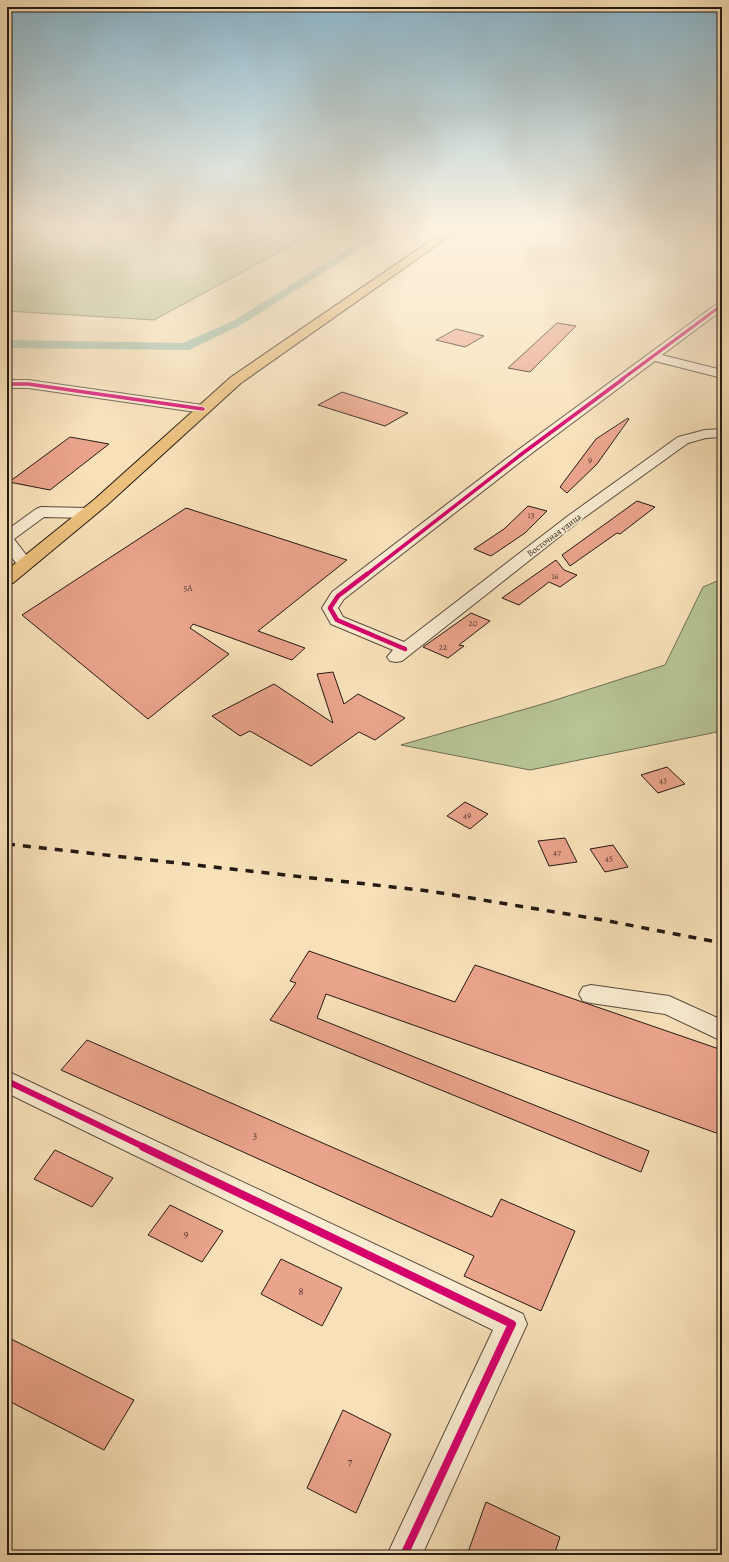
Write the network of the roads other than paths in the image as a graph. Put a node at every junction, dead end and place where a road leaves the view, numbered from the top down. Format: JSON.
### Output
{"nodes":[{"id":1,"x":350,"y":301,"type":"edge"},
{"id":2,"x":722,"y":305,"type":"edge"},
{"id":3,"x":654,"y":357,"type":"junction"},
{"id":4,"x":722,"y":374,"type":"edge"},
{"id":5,"x":7,"y":384,"type":"edge"},
{"id":6,"x":203,"y":409,"type":"junction"},
{"id":7,"x":722,"y":433,"type":"edge"},
{"id":8,"x":88,"y":513,"type":"junction"},
{"id":9,"x":7,"y":538,"type":"edge"},
{"id":10,"x":25,"y":564,"type":"junction"},
{"id":11,"x":7,"y":579,"type":"edge"},
{"id":12,"x":592,"y":994,"type":"dead end"},
{"id":13,"x":722,"y":1032,"type":"edge"},
{"id":14,"x":7,"y":1081,"type":"edge"},
{"id":15,"x":404,"y":1555,"type":"edge"}],
"edges":[{"from":1,"to":6,"type":"main road"},
{"from":2,"to":3,"type":"street"},
{"from":3,"to":4,"type":"street"},
{"from":3,"to":7,"type":"street","name":"Восточная улица"},
{"from":5,"to":6,"type":"street"},
{"from":6,"to":8,"type":"main road"},
{"from":8,"to":9,"type":"street"},
{"from":8,"to":10,"type":"main road"},
{"from":9,"to":10,"type":"street"},
{"from":10,"to":11,"type":"main road"},
{"from":12,"to":13,"type":"street"},
{"from":14,"to":15,"type":"street"}]}
